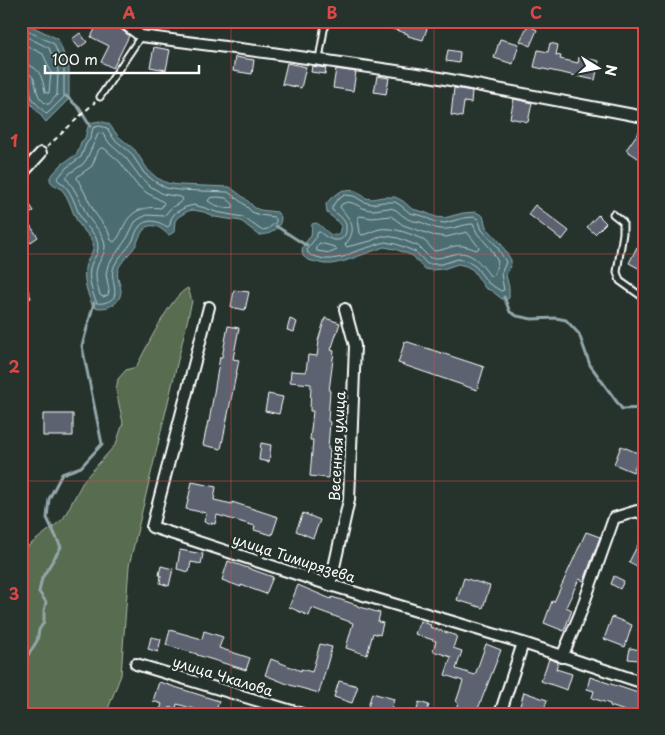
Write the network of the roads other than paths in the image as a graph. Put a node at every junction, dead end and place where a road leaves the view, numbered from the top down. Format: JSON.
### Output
{"nodes":[{"id":1,"x":122,"y":21,"type":"edge"},
{"id":2,"x":328,"y":21,"type":"edge"},
{"id":3,"x":141,"y":36,"type":"junction"},
{"id":4,"x":318,"y":60,"type":"junction"},
{"id":5,"x":100,"y":97,"type":"dead end"},
{"id":6,"x":644,"y":117,"type":"edge"},
{"id":7,"x":41,"y":153,"type":"road end"},
{"id":8,"x":21,"y":175,"type":"edge"},
{"id":9,"x":614,"y":214,"type":"dead end"},
{"id":10,"x":644,"y":298,"type":"edge"},
{"id":11,"x":209,"y":307,"type":"dead end"},
{"id":12,"x":345,"y":309,"type":"dead end"},
{"id":13,"x":640,"y":513,"type":"edge"},
{"id":14,"x":330,"y":584,"type":"junction"},
{"id":15,"x":523,"y":644,"type":"junction"},
{"id":16,"x":562,"y":657,"type":"junction"},
{"id":17,"x":136,"y":664,"type":"dead end"},
{"id":18,"x":644,"y":683,"type":"edge"},
{"id":19,"x":302,"y":714,"type":"edge"},
{"id":20,"x":500,"y":714,"type":"edge"}],
"edges":[{"from":1,"to":3,"type":"street"},
{"from":2,"to":4,"type":"lane"},
{"from":3,"to":4,"type":"street"},
{"from":3,"to":5,"type":"lane"},
{"from":4,"to":6,"type":"street"},
{"from":7,"to":8,"type":"street"},
{"from":9,"to":10,"type":"lane"},
{"from":11,"to":14,"type":"street","name":"улица Тимирязева"},
{"from":12,"to":14,"type":"street","name":"Весенняя улица"},
{"from":13,"to":16,"type":"street"},
{"from":14,"to":15,"type":"street","name":"улица Тимирязева"},
{"from":15,"to":16,"type":"street","name":"улица Тимирязева"},
{"from":15,"to":20,"type":"street"},
{"from":16,"to":18,"type":"street","name":"улица Тимирязева"},
{"from":17,"to":19,"type":"street","name":"улица Чкалова"}]}
